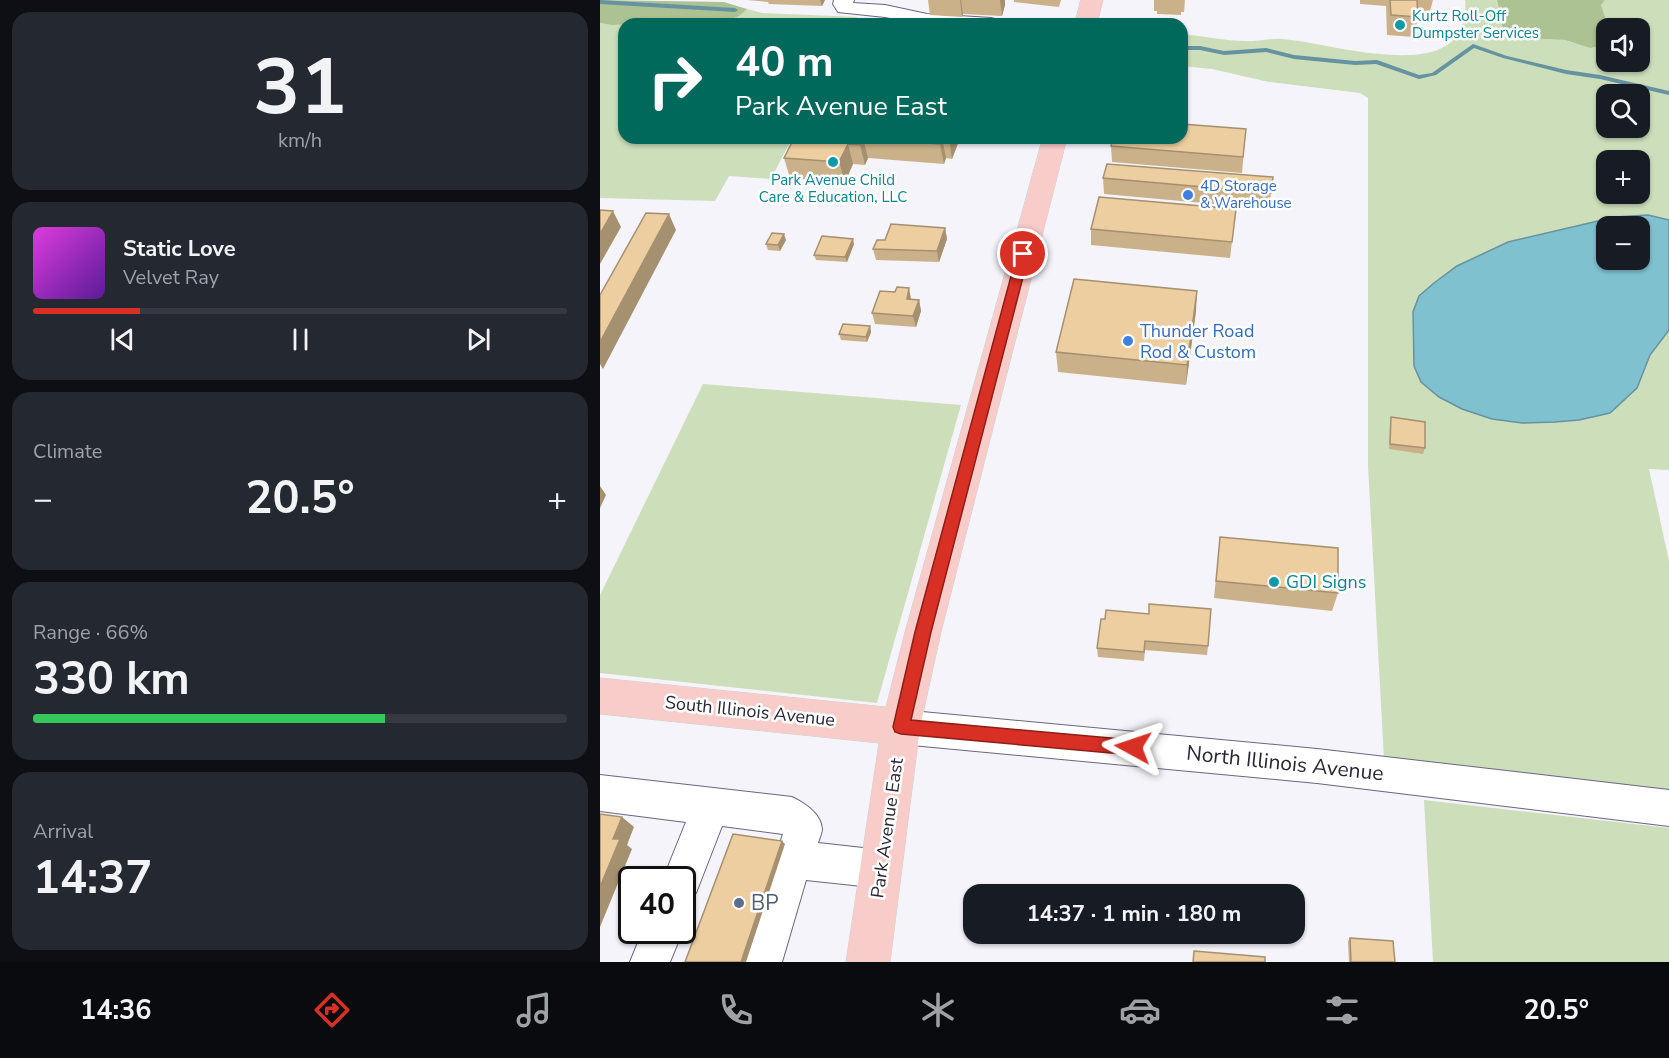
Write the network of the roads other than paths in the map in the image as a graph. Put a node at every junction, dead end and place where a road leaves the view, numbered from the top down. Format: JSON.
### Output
{"nodes":[{"id":1,"x":844,"y":0,"type":"edge"},
{"id":2,"x":1092,"y":0,"type":"edge"},
{"id":3,"x":918,"y":18,"type":"edge"},
{"id":4,"x":1088,"y":18,"type":"edge"},
{"id":5,"x":1052,"y":144,"type":"edge"},
{"id":6,"x":600,"y":696,"type":"edge"},
{"id":7,"x":901,"y":727,"type":"junction"},
{"id":8,"x":600,"y":794,"type":"edge"},
{"id":9,"x":711,"y":806,"type":"junction"},
{"id":10,"x":1669,"y":808,"type":"edge"},
{"id":11,"x":794,"y":860,"type":"junction"},
{"id":12,"x":687,"y":866,"type":"edge"},
{"id":13,"x":881,"y":869,"type":"junction"},
{"id":14,"x":657,"y":944,"type":"edge"},
{"id":15,"x":650,"y":962,"type":"edge"},
{"id":16,"x":762,"y":962,"type":"edge"},
{"id":17,"x":868,"y":962,"type":"edge"}],
"edges":[{"from":1,"to":3,"type":"street"},
{"from":2,"to":4,"type":"main road"},
{"from":5,"to":7,"type":"main road","name":"Park Avenue East"},
{"from":6,"to":7,"type":"main road","name":"South Illinois Avenue"},
{"from":7,"to":10,"type":"street","name":"North Illinois Avenue"},
{"from":7,"to":13,"type":"main road","name":"Park Avenue East"},
{"from":8,"to":9,"type":"street"},
{"from":9,"to":11,"type":"street"},
{"from":9,"to":12,"type":"street"},
{"from":11,"to":13,"type":"street"},
{"from":11,"to":16,"type":"street"},
{"from":13,"to":17,"type":"main road","name":"Park Avenue East"},
{"from":14,"to":15,"type":"street"}]}
